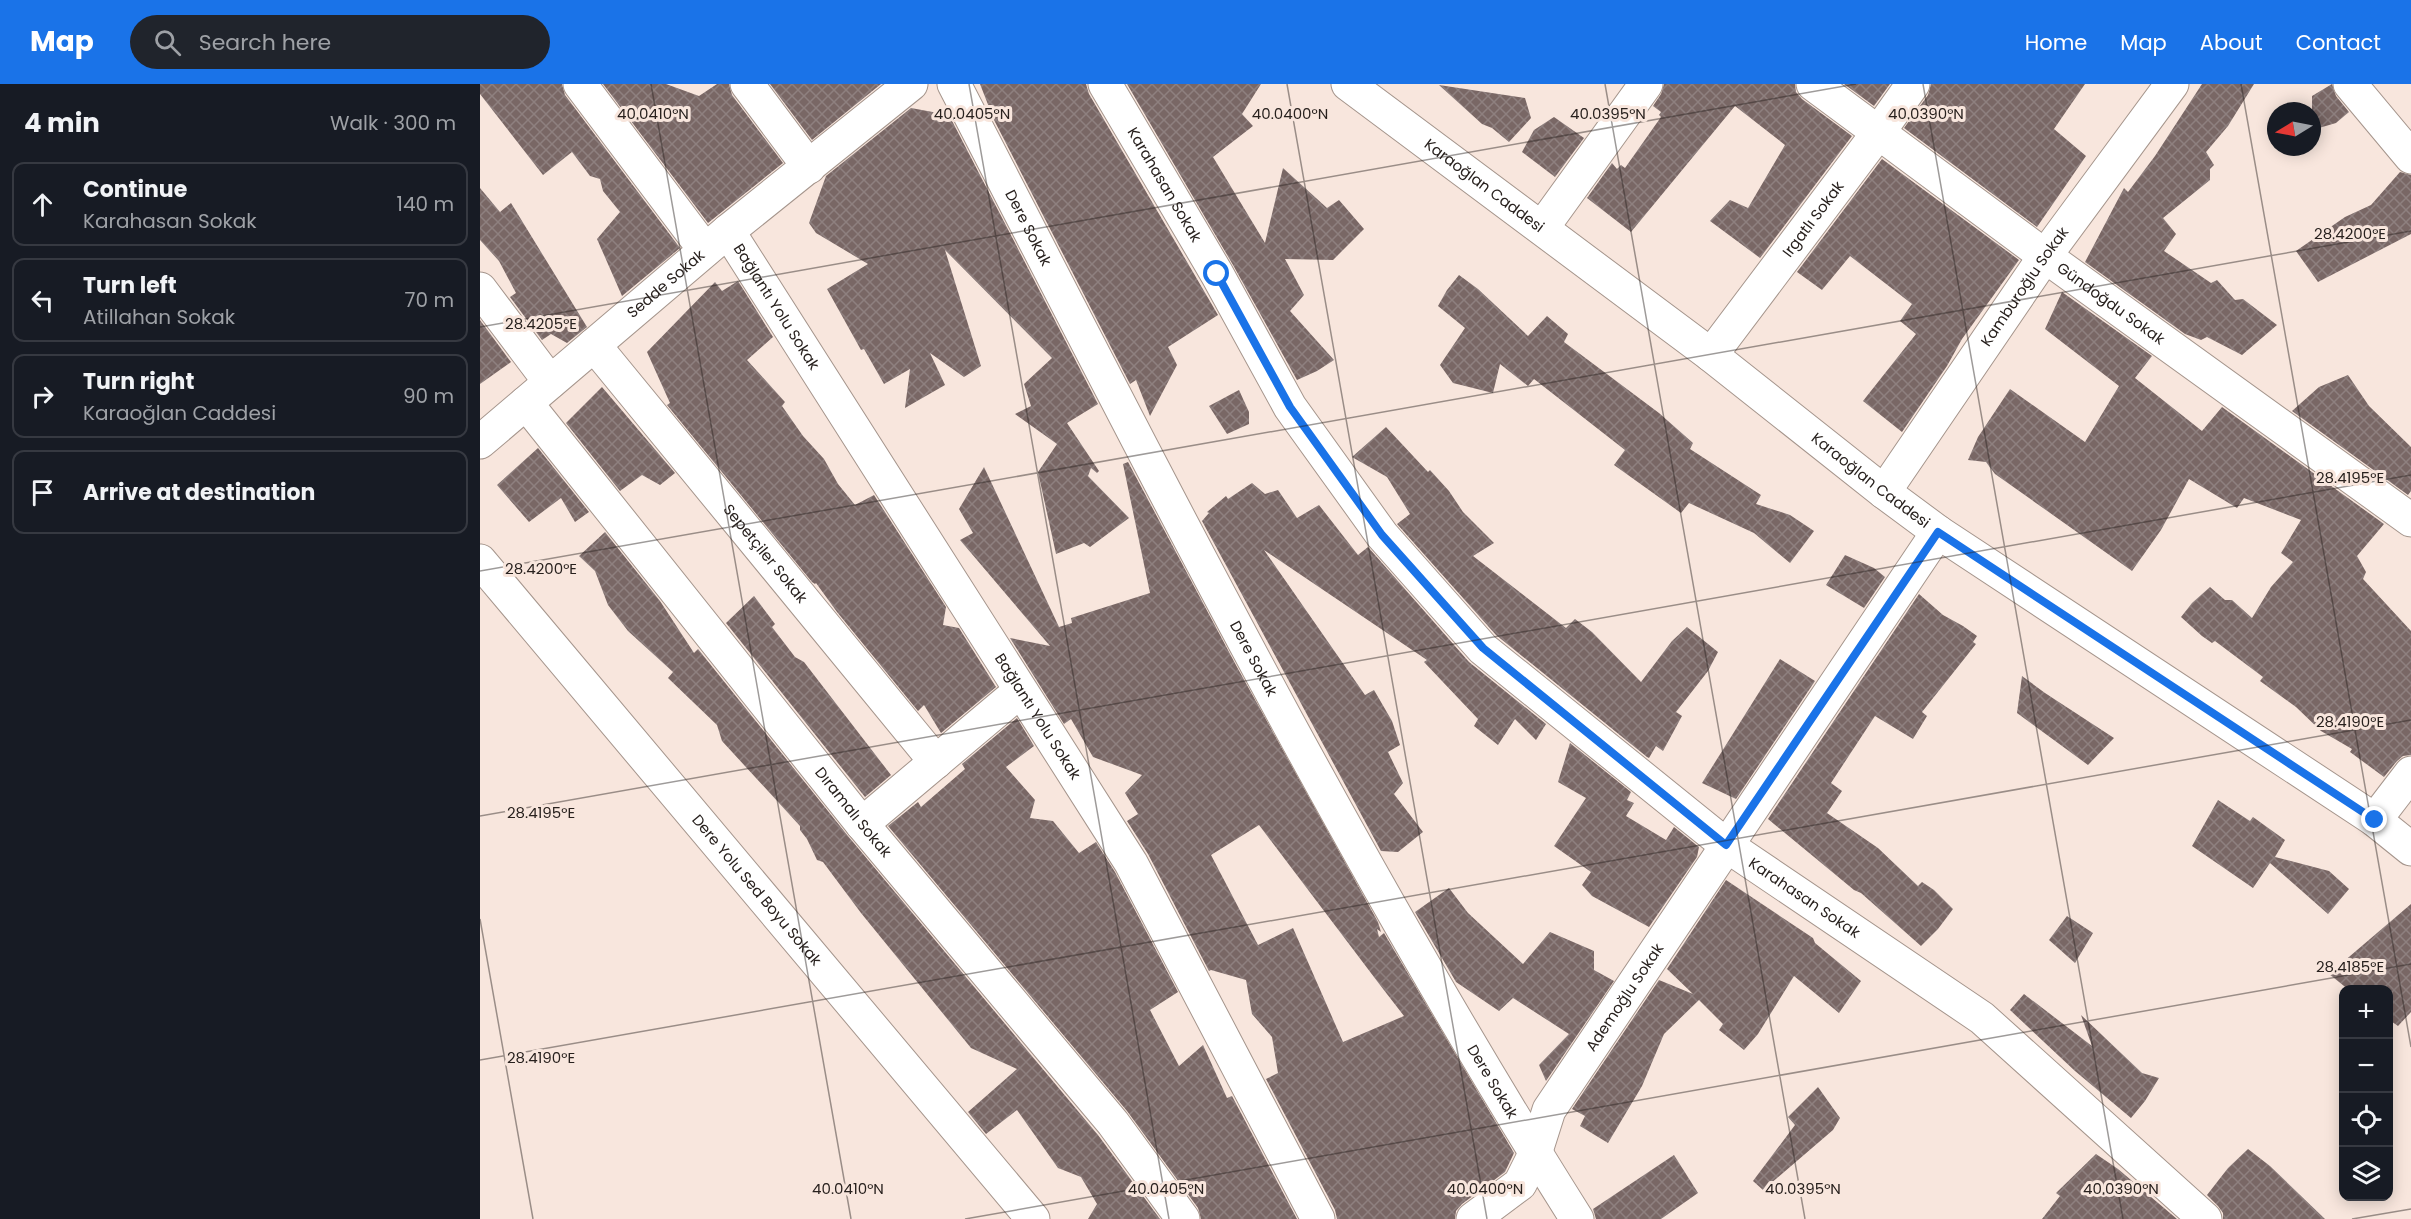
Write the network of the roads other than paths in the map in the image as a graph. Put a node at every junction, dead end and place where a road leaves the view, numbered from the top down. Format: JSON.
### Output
{"nodes":[{"id":1,"x":580,"y":84,"type":"edge"},
{"id":2,"x":747,"y":84,"type":"edge"},
{"id":3,"x":911,"y":84,"type":"edge"},
{"id":4,"x":954,"y":84,"type":"edge"},
{"id":5,"x":1105,"y":84,"type":"edge"},
{"id":6,"x":1646,"y":84,"type":"edge"},
{"id":7,"x":1813,"y":84,"type":"edge"},
{"id":8,"x":1913,"y":84,"type":"edge"},
{"id":9,"x":2172,"y":84,"type":"edge"},
{"id":10,"x":2350,"y":84,"type":"edge"},
{"id":11,"x":1367,"y":90,"type":"edge"},
{"id":12,"x":1878,"y":134,"type":"junction"},
{"id":13,"x":2411,"y":158,"type":"edge"},
{"id":14,"x":808,"y":167,"type":"junction"},
{"id":15,"x":1542,"y":228,"type":"junction"},
{"id":16,"x":716,"y":240,"type":"junction"},
{"id":17,"x":2045,"y":256,"type":"junction"},
{"id":18,"x":480,"y":289,"type":"edge"},
{"id":19,"x":594,"y":345,"type":"junction"},
{"id":20,"x":1711,"y":355,"type":"junction"},
{"id":21,"x":538,"y":392,"type":"junction"},
{"id":22,"x":480,"y":442,"type":"edge"},
{"id":23,"x":1884,"y":492,"type":"junction"},
{"id":24,"x":2411,"y":520,"type":"edge"},
{"id":25,"x":1938,"y":532,"type":"junction"},
{"id":26,"x":480,"y":561,"type":"edge"},
{"id":27,"x":1020,"y":691,"type":"junction"},
{"id":28,"x":936,"y":762,"type":"junction"},
{"id":29,"x":2411,"y":773,"type":"edge"},
{"id":30,"x":2375,"y":820,"type":"junction"},
{"id":31,"x":862,"y":825,"type":"junction"},
{"id":32,"x":1726,"y":845,"type":"junction"},
{"id":33,"x":2411,"y":849,"type":"edge"},
{"id":34,"x":1535,"y":1154,"type":"junction"},
{"id":35,"x":1033,"y":1219,"type":"edge"},
{"id":36,"x":1183,"y":1219,"type":"edge"},
{"id":37,"x":1318,"y":1219,"type":"edge"},
{"id":38,"x":1473,"y":1219,"type":"edge"},
{"id":39,"x":1577,"y":1219,"type":"edge"},
{"id":40,"x":2205,"y":1219,"type":"edge"}],
"edges":[{"from":1,"to":16,"type":"street","name":"Bağlantı Yolu Sokak"},
{"from":2,"to":14,"type":"street"},
{"from":3,"to":14,"type":"street","name":"Sedde Sokak"},
{"from":4,"to":34,"type":"street","name":"Dere Sokak"},
{"from":5,"to":32,"type":"street","name":"Karahasan Sokak"},
{"from":6,"to":15,"type":"street"},
{"from":7,"to":12,"type":"street","name":"Gündoğdu Sokak"},
{"from":8,"to":12,"type":"street","name":"Irgatlı Sokak"},
{"from":9,"to":17,"type":"street","name":"Kamburoğlu Sokak"},
{"from":10,"to":13,"type":"street"},
{"from":11,"to":15,"type":"street","name":"Karaoğlan Caddesi"},
{"from":12,"to":17,"type":"street","name":"Gündoğdu Sokak"},
{"from":12,"to":20,"type":"street","name":"Irgatlı Sokak"},
{"from":14,"to":16,"type":"street","name":"Sedde Sokak"},
{"from":15,"to":20,"type":"street","name":"Karaoğlan Caddesi"},
{"from":16,"to":19,"type":"street","name":"Sedde Sokak"},
{"from":16,"to":27,"type":"street","name":"Bağlantı Yolu Sokak"},
{"from":17,"to":23,"type":"street","name":"Kamburoğlu Sokak"},
{"from":17,"to":24,"type":"street","name":"Gündoğdu Sokak"},
{"from":18,"to":21,"type":"street","name":"Dıramalı Sokak"},
{"from":19,"to":21,"type":"street","name":"Sedde Sokak"},
{"from":19,"to":28,"type":"street","name":"Sepetçiler Sokak"},
{"from":20,"to":23,"type":"street","name":"Karaoğlan Caddesi"},
{"from":21,"to":22,"type":"street","name":"Sedde Sokak"},
{"from":21,"to":31,"type":"street","name":"Dıramalı Sokak"},
{"from":23,"to":25,"type":"street","name":"Karaoğlan Caddesi"},
{"from":25,"to":30,"type":"street","name":"Karaoğlan Caddesi"},
{"from":25,"to":32,"type":"street","name":"Ademoğlu Sokak"},
{"from":26,"to":35,"type":"street","name":"Dere Yolu Sed Boyu Sokak"},
{"from":27,"to":28,"type":"street"},
{"from":27,"to":37,"type":"street","name":"Bağlantı Yolu Sokak"},
{"from":28,"to":31,"type":"street"},
{"from":29,"to":30,"type":"street"},
{"from":30,"to":33,"type":"street","name":"Karaoğlan Caddesi"},
{"from":31,"to":36,"type":"street","name":"Dıramalı Sokak"},
{"from":32,"to":34,"type":"street","name":"Ademoğlu Sokak"},
{"from":32,"to":40,"type":"street","name":"Karahasan Sokak"},
{"from":34,"to":38,"type":"street","name":"Ademoğlu Sokak"},
{"from":34,"to":39,"type":"street","name":"Dere Sokak"}]}
